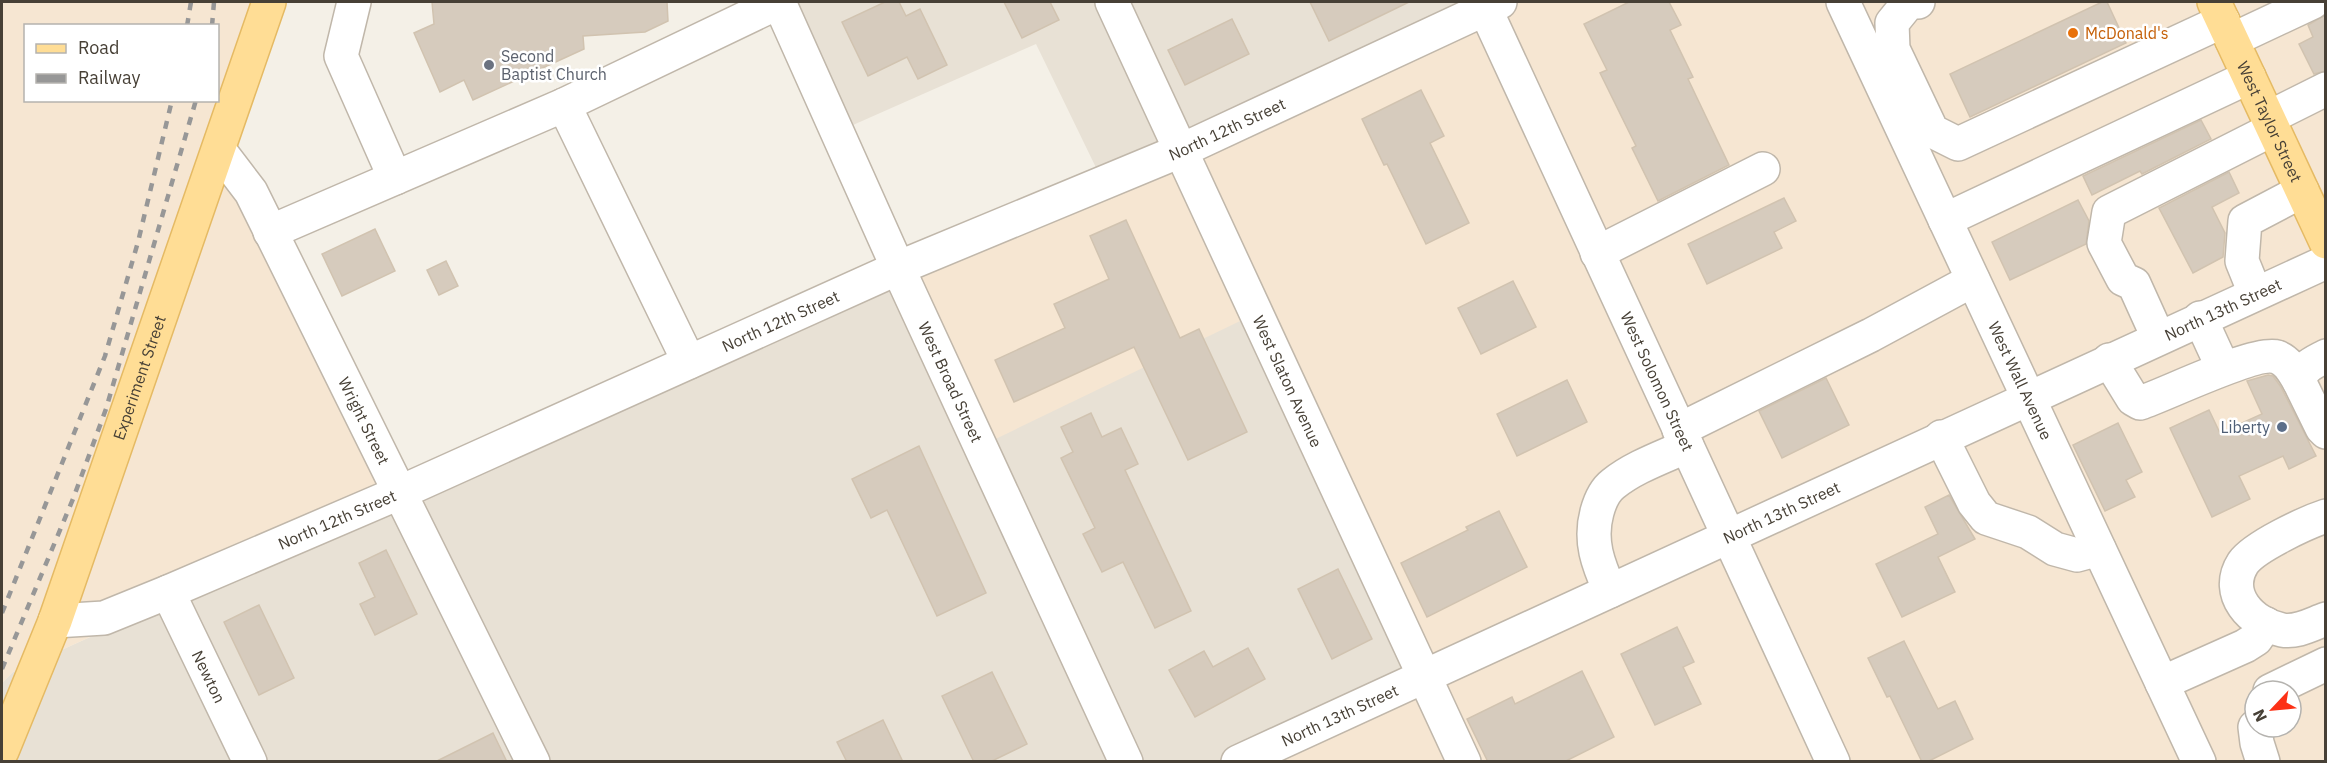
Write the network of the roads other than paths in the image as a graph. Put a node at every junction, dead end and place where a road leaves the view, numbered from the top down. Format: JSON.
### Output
{"nodes":[{"id":1,"x":269,"y":2,"type":"edge"},
{"id":2,"x":354,"y":2,"type":"edge"},
{"id":3,"x":779,"y":2,"type":"edge"},
{"id":4,"x":1112,"y":2,"type":"edge"},
{"id":5,"x":1843,"y":2,"type":"edge"},
{"id":6,"x":1909,"y":2,"type":"edge"},
{"id":7,"x":1918,"y":2,"type":"edge"},
{"id":8,"x":2313,"y":2,"type":"edge"},
{"id":9,"x":1489,"y":4,"type":"edge"},
{"id":10,"x":2223,"y":21,"type":"edge"},
{"id":11,"x":2249,"y":77,"type":"junction"},
{"id":12,"x":2325,"y":89,"type":"edge"},
{"id":13,"x":564,"y":105,"type":"junction"},
{"id":14,"x":2270,"y":123,"type":"junction"},
{"id":15,"x":219,"y":150,"type":"junction"},
{"id":16,"x":1180,"y":151,"type":"junction"},
{"id":17,"x":1763,"y":169,"type":"dead end"},
{"id":18,"x":395,"y":178,"type":"junction"},
{"id":19,"x":2302,"y":191,"type":"junction"},
{"id":20,"x":1946,"y":220,"type":"junction"},
{"id":21,"x":270,"y":232,"type":"junction"},
{"id":22,"x":2325,"y":242,"type":"edge"},
{"id":23,"x":1597,"y":253,"type":"junction"},
{"id":24,"x":2325,"y":262,"type":"edge"},
{"id":25,"x":898,"y":268,"type":"junction"},
{"id":26,"x":1973,"y":280,"type":"junction"},
{"id":27,"x":2255,"y":293,"type":"junction"},
{"id":28,"x":2200,"y":318,"type":"junction"},
{"id":29,"x":2158,"y":337,"type":"junction"},
{"id":30,"x":2325,"y":356,"type":"edge"},
{"id":31,"x":2109,"y":360,"type":"junction"},
{"id":32,"x":689,"y":362,"type":"junction"},
{"id":33,"x":2213,"y":373,"type":"junction"},
{"id":34,"x":2299,"y":381,"type":"junction"},
{"id":35,"x":2028,"y":397,"type":"junction"},
{"id":36,"x":2325,"y":432,"type":"edge"},
{"id":37,"x":1941,"y":437,"type":"junction"},
{"id":38,"x":1683,"y":438,"type":"junction"},
{"id":39,"x":401,"y":492,"type":"junction"},
{"id":40,"x":2325,"y":516,"type":"edge"},
{"id":41,"x":1729,"y":536,"type":"junction"},
{"id":42,"x":2100,"y":549,"type":"junction"},
{"id":43,"x":1610,"y":591,"type":"junction"},
{"id":44,"x":168,"y":592,"type":"junction"},
{"id":45,"x":2325,"y":619,"type":"edge"},
{"id":46,"x":55,"y":621,"type":"junction"},
{"id":47,"x":2266,"y":624,"type":"junction"},
{"id":48,"x":2325,"y":664,"type":"edge"},
{"id":49,"x":1424,"y":678,"type":"junction"},
{"id":50,"x":2294,"y":679,"type":"edge"},
{"id":51,"x":2162,"y":683,"type":"junction"},
{"id":52,"x":2258,"y":739,"type":"edge"},
{"id":53,"x":2,"y":751,"type":"edge"},
{"id":54,"x":250,"y":762,"type":"edge"},
{"id":55,"x":533,"y":762,"type":"edge"},
{"id":56,"x":1126,"y":762,"type":"edge"},
{"id":57,"x":1238,"y":762,"type":"edge"},
{"id":58,"x":1464,"y":762,"type":"edge"},
{"id":59,"x":1833,"y":762,"type":"edge"},
{"id":60,"x":2199,"y":762,"type":"edge"},
{"id":61,"x":2263,"y":762,"type":"edge"}],
"edges":[{"from":1,"to":15,"type":"main road","name":"Experiment Street"},
{"from":2,"to":18,"type":"street"},
{"from":3,"to":13,"type":"street"},
{"from":3,"to":25,"type":"street","name":"West Broad Street"},
{"from":4,"to":16,"type":"street","name":"West Slaton Avenue"},
{"from":5,"to":20,"type":"street","name":"West Wall Avenue"},
{"from":6,"to":7,"type":"street"},
{"from":6,"to":10,"type":"street"},
{"from":8,"to":10,"type":"street"},
{"from":9,"to":16,"type":"street","name":"North 12th Street"},
{"from":9,"to":23,"type":"street","name":"West Solomon Street"},
{"from":10,"to":11,"type":"main road","name":"West Taylor Street"},
{"from":11,"to":14,"type":"main road","name":"West Taylor Street"},
{"from":11,"to":20,"type":"street"},
{"from":12,"to":14,"type":"street"},
{"from":13,"to":18,"type":"street"},
{"from":13,"to":32,"type":"street"},
{"from":14,"to":19,"type":"main road","name":"West Taylor Street"},
{"from":14,"to":29,"type":"street"},
{"from":15,"to":21,"type":"street","name":"Wright Street"},
{"from":15,"to":46,"type":"main road","name":"Experiment Street"},
{"from":16,"to":25,"type":"street","name":"North 12th Street"},
{"from":16,"to":49,"type":"street","name":"West Slaton Avenue"},
{"from":17,"to":23,"type":"street"},
{"from":18,"to":21,"type":"street"},
{"from":19,"to":22,"type":"main road","name":"West Taylor Street"},
{"from":19,"to":27,"type":"street"},
{"from":20,"to":26,"type":"street","name":"West Wall Avenue"},
{"from":21,"to":39,"type":"street","name":"Wright Street"},
{"from":23,"to":38,"type":"street","name":"West Solomon Street"},
{"from":24,"to":27,"type":"street","name":"North 13th Street"},
{"from":25,"to":32,"type":"street","name":"North 12th Street"},
{"from":25,"to":56,"type":"street","name":"West Broad Street"},
{"from":26,"to":35,"type":"street","name":"West Wall Avenue"},
{"from":26,"to":38,"type":"street"},
{"from":27,"to":28,"type":"street","name":"North 13th Street"},
{"from":28,"to":29,"type":"street","name":"North 13th Street"},
{"from":28,"to":33,"type":"street"},
{"from":29,"to":31,"type":"street","name":"North 13th Street"},
{"from":30,"to":34,"type":"street"},
{"from":31,"to":33,"type":"street"},
{"from":31,"to":35,"type":"street","name":"North 13th Street"},
{"from":32,"to":39,"type":"street","name":"North 12th Street"},
{"from":33,"to":34,"type":"street"},
{"from":34,"to":36,"type":"street"},
{"from":35,"to":37,"type":"street","name":"North 13th Street"},
{"from":35,"to":42,"type":"street","name":"West Wall Avenue"},
{"from":37,"to":41,"type":"street","name":"North 13th Street"},
{"from":37,"to":42,"type":"street"},
{"from":38,"to":41,"type":"street","name":"West Solomon Street"},
{"from":38,"to":43,"type":"street"},
{"from":39,"to":44,"type":"street","name":"North 12th Street"},
{"from":39,"to":55,"type":"street","name":"Wright Street"},
{"from":40,"to":47,"type":"street"},
{"from":41,"to":43,"type":"street","name":"North 13th Street"},
{"from":41,"to":59,"type":"street","name":"West Solomon Street"},
{"from":42,"to":51,"type":"street","name":"West Wall Avenue"},
{"from":43,"to":49,"type":"street","name":"North 13th Street"},
{"from":44,"to":46,"type":"street","name":"North 12th Street"},
{"from":44,"to":54,"type":"street","name":"Newton"},
{"from":45,"to":47,"type":"street"},
{"from":46,"to":53,"type":"main road","name":"Experiment Street"},
{"from":47,"to":51,"type":"street"},
{"from":48,"to":50,"type":"street"},
{"from":49,"to":57,"type":"street","name":"North 13th Street"},
{"from":49,"to":58,"type":"street","name":"West Slaton Avenue"},
{"from":51,"to":60,"type":"street","name":"West Wall Avenue"},
{"from":52,"to":61,"type":"street"}]}
